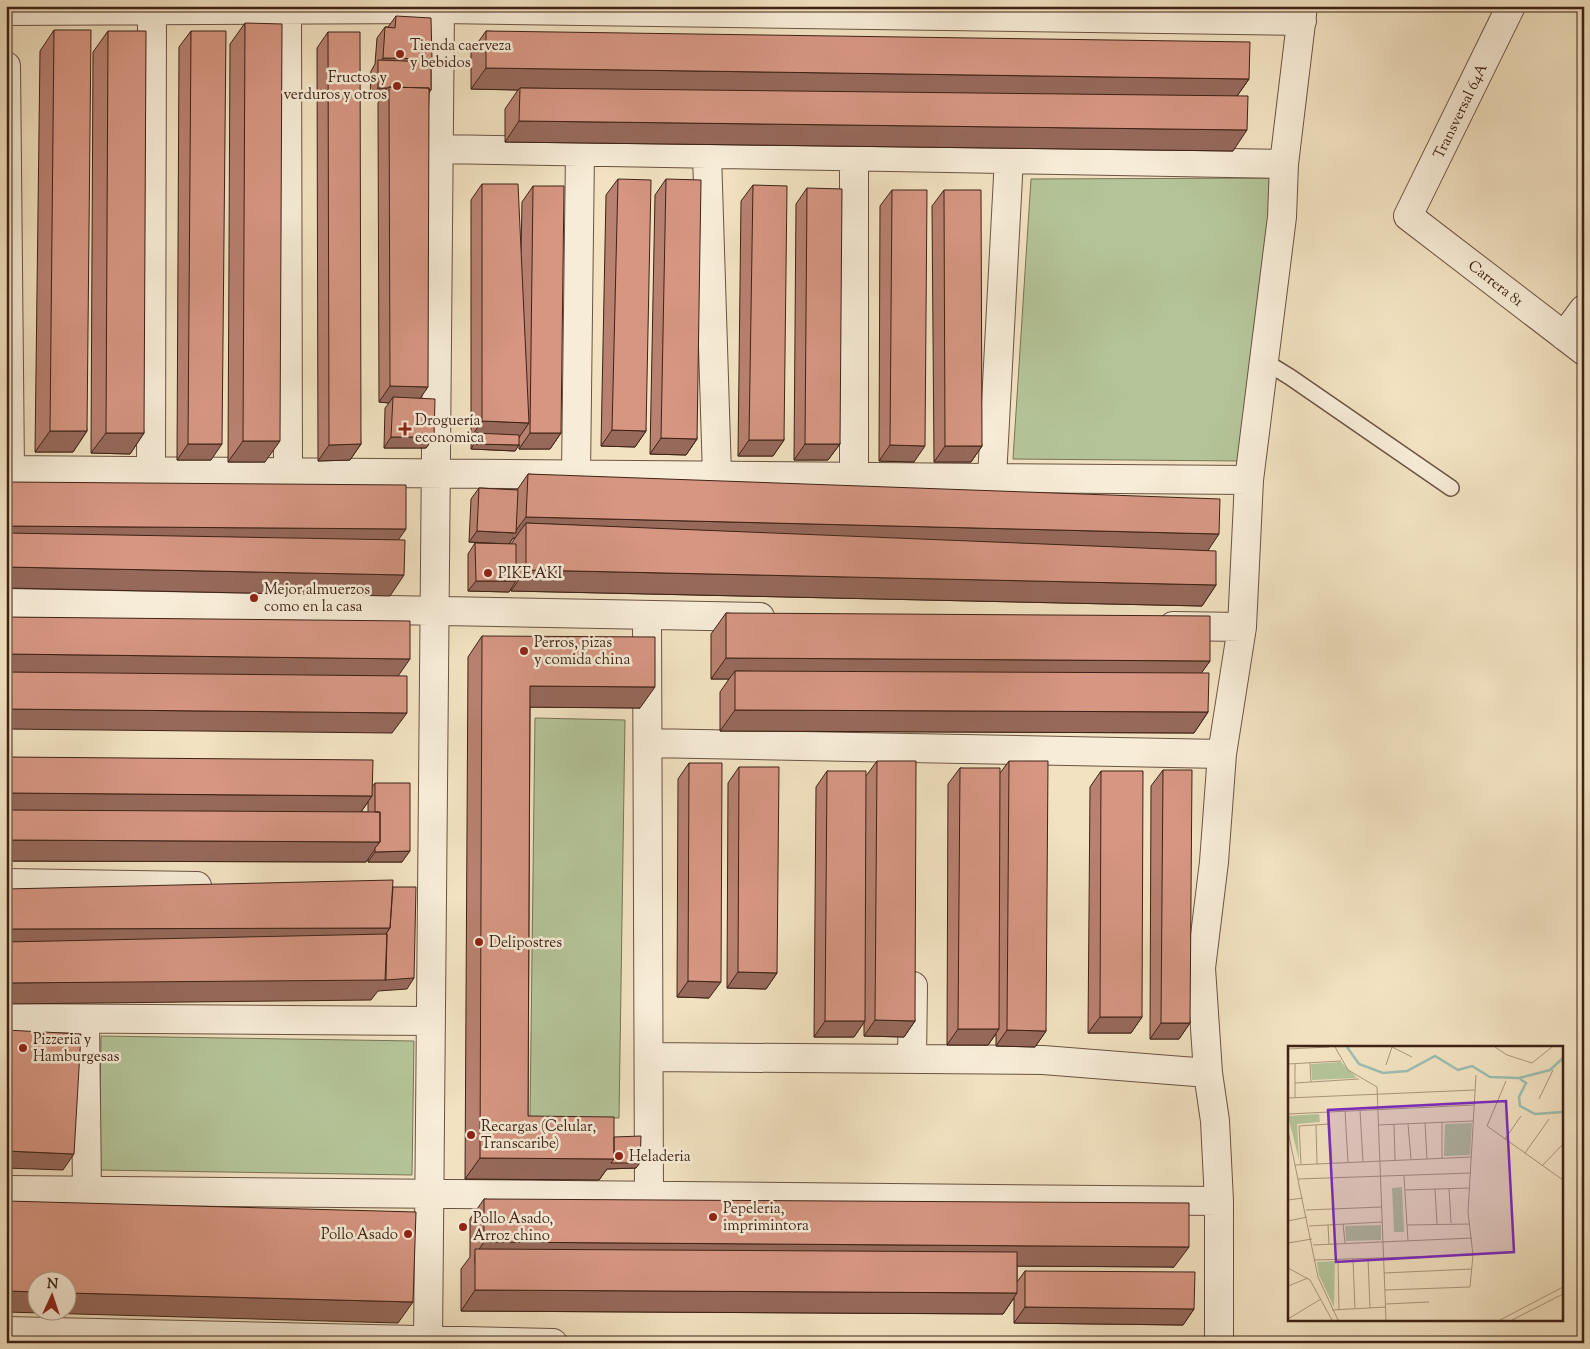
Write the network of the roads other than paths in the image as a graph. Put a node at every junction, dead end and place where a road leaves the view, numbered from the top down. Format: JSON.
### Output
{"nodes":[{"id":1,"x":1511,"y":6,"type":"edge"},
{"id":2,"x":440,"y":8,"type":"edge"},
{"id":3,"x":152,"y":10,"type":"junction"},
{"id":4,"x":287,"y":10,"type":"junction"},
{"id":5,"x":6,"y":11,"type":"edge"},
{"id":6,"x":1302,"y":14,"type":"edge"},
{"id":7,"x":6,"y":66,"type":"edge"},
{"id":8,"x":7,"y":122,"type":"edge"},
{"id":9,"x":438,"y":149,"type":"junction"},
{"id":10,"x":580,"y":152,"type":"junction"},
{"id":11,"x":707,"y":154,"type":"junction"},
{"id":12,"x":854,"y":156,"type":"junction"},
{"id":13,"x":1008,"y":158,"type":"junction"},
{"id":14,"x":1284,"y":164,"type":"junction"},
{"id":15,"x":1408,"y":216,"type":"joint"},
{"id":16,"x":1584,"y":309,"type":"edge"},
{"id":17,"x":1574,"y":343,"type":"edge"},
{"id":18,"x":1264,"y":361,"type":"junction"},
{"id":19,"x":8,"y":470,"type":"edge"},
{"id":20,"x":151,"y":471,"type":"junction"},
{"id":21,"x":288,"y":472,"type":"junction"},
{"id":22,"x":436,"y":473,"type":"junction"},
{"id":23,"x":576,"y":474,"type":"junction"},
{"id":24,"x":717,"y":475,"type":"junction"},
{"id":25,"x":854,"y":477,"type":"junction"},
{"id":26,"x":992,"y":478,"type":"junction"},
{"id":27,"x":1249,"y":480,"type":"junction"},
{"id":28,"x":1451,"y":488,"type":"dead end"},
{"id":29,"x":6,"y":603,"type":"edge"},
{"id":30,"x":435,"y":611,"type":"junction"},
{"id":31,"x":647,"y":615,"type":"junction"},
{"id":32,"x":786,"y":618,"type":"edge"},
{"id":33,"x":1153,"y":625,"type":"edge"},
{"id":34,"x":1242,"y":627,"type":"junction"},
{"id":35,"x":648,"y":742,"type":"junction"},
{"id":36,"x":915,"y":747,"type":"junction"},
{"id":37,"x":1222,"y":754,"type":"junction"},
{"id":38,"x":915,"y":776,"type":"edge"},
{"id":39,"x":6,"y":883,"type":"edge"},
{"id":40,"x":224,"y":886,"type":"edge"},
{"id":41,"x":913,"y":961,"type":"edge"},
{"id":42,"x":6,"y":1018,"type":"edge"},
{"id":43,"x":84,"y":1018,"type":"junction"},
{"id":44,"x":430,"y":1021,"type":"junction"},
{"id":45,"x":649,"y":1057,"type":"junction"},
{"id":46,"x":912,"y":1059,"type":"junction"},
{"id":47,"x":1208,"y":1073,"type":"junction"},
{"id":48,"x":6,"y":1190,"type":"edge"},
{"id":49,"x":87,"y":1191,"type":"junction"},
{"id":50,"x":429,"y":1194,"type":"junction"},
{"id":51,"x":649,"y":1196,"type":"junction"},
{"id":52,"x":1219,"y":1201,"type":"junction"},
{"id":53,"x":13,"y":1335,"type":"edge"},
{"id":54,"x":150,"y":1339,"type":"edge"},
{"id":55,"x":287,"y":1340,"type":"edge"},
{"id":56,"x":428,"y":1342,"type":"edge"},
{"id":57,"x":553,"y":1343,"type":"edge"},
{"id":58,"x":1219,"y":1343,"type":"edge"}],
"edges":[{"from":1,"to":15,"type":"street","name":"Transversal 64A"},
{"from":2,"to":4,"type":"street"},
{"from":2,"to":6,"type":"street"},
{"from":2,"to":9,"type":"street"},
{"from":3,"to":4,"type":"street"},
{"from":3,"to":5,"type":"street"},
{"from":3,"to":20,"type":"street"},
{"from":4,"to":21,"type":"street"},
{"from":6,"to":14,"type":"street"},
{"from":7,"to":8,"type":"street"},
{"from":8,"to":19,"type":"street"},
{"from":9,"to":10,"type":"street"},
{"from":9,"to":22,"type":"street"},
{"from":10,"to":11,"type":"street"},
{"from":10,"to":23,"type":"street"},
{"from":11,"to":12,"type":"street"},
{"from":11,"to":24,"type":"street"},
{"from":12,"to":13,"type":"street"},
{"from":12,"to":25,"type":"street"},
{"from":13,"to":14,"type":"street"},
{"from":13,"to":26,"type":"street"},
{"from":14,"to":18,"type":"street"},
{"from":15,"to":17,"type":"street","name":"Carrera 81"},
{"from":16,"to":17,"type":"street"},
{"from":18,"to":27,"type":"street"},
{"from":18,"to":28,"type":"lane"},
{"from":19,"to":20,"type":"street"},
{"from":20,"to":21,"type":"street"},
{"from":21,"to":22,"type":"street"},
{"from":22,"to":23,"type":"street"},
{"from":22,"to":30,"type":"street"},
{"from":23,"to":24,"type":"street"},
{"from":24,"to":25,"type":"street"},
{"from":25,"to":26,"type":"street"},
{"from":26,"to":27,"type":"street"},
{"from":27,"to":34,"type":"street"},
{"from":29,"to":30,"type":"street"},
{"from":30,"to":31,"type":"street"},
{"from":30,"to":44,"type":"street"},
{"from":31,"to":32,"type":"street"},
{"from":31,"to":35,"type":"street"},
{"from":33,"to":34,"type":"street"},
{"from":34,"to":37,"type":"street"},
{"from":35,"to":36,"type":"street"},
{"from":35,"to":45,"type":"street"},
{"from":36,"to":37,"type":"street"},
{"from":36,"to":38,"type":"street"},
{"from":37,"to":47,"type":"street"},
{"from":39,"to":40,"type":"street"},
{"from":41,"to":46,"type":"street"},
{"from":42,"to":43,"type":"street"},
{"from":43,"to":44,"type":"street"},
{"from":43,"to":49,"type":"street"},
{"from":44,"to":50,"type":"street"},
{"from":45,"to":46,"type":"street"},
{"from":45,"to":51,"type":"street"},
{"from":46,"to":47,"type":"street"},
{"from":47,"to":52,"type":"street"},
{"from":48,"to":49,"type":"street"},
{"from":49,"to":50,"type":"street"},
{"from":50,"to":51,"type":"street"},
{"from":50,"to":56,"type":"street"},
{"from":51,"to":52,"type":"street"},
{"from":52,"to":58,"type":"street"},
{"from":53,"to":54,"type":"street"},
{"from":54,"to":55,"type":"street"},
{"from":55,"to":56,"type":"street"},
{"from":56,"to":57,"type":"street"}]}
